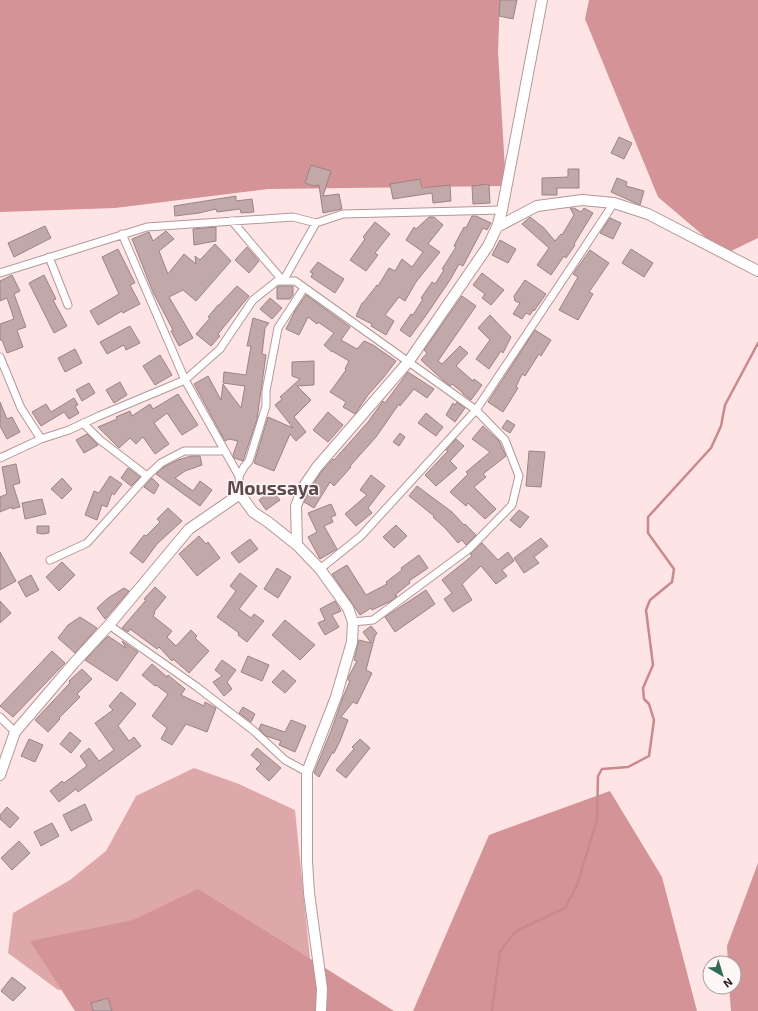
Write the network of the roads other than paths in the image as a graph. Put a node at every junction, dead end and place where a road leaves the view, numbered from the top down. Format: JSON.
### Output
{"nodes":[{"id":1,"x":542,"y":0,"type":"edge"},
{"id":2,"x":614,"y":203,"type":"junction"},
{"id":3,"x":502,"y":210,"type":"junction"},
{"id":4,"x":232,"y":221,"type":"junction"},
{"id":5,"x":316,"y":223,"type":"junction"},
{"id":6,"x":497,"y":227,"type":"junction"},
{"id":7,"x":122,"y":234,"type":"junction"},
{"id":8,"x":49,"y":257,"type":"junction"},
{"id":9,"x":758,"y":271,"type":"edge"},
{"id":10,"x":0,"y":273,"type":"edge"},
{"id":11,"x":283,"y":281,"type":"junction"},
{"id":12,"x":304,"y":288,"type":"junction"},
{"id":13,"x":68,"y":305,"type":"dead end"},
{"id":14,"x":0,"y":357,"type":"edge"},
{"id":15,"x":409,"y":361,"type":"junction"},
{"id":16,"x":8,"y":375,"type":"junction"},
{"id":17,"x":0,"y":377,"type":"edge"},
{"id":18,"x":185,"y":380,"type":"junction"},
{"id":19,"x":476,"y":410,"type":"junction"},
{"id":20,"x":83,"y":423,"type":"junction"},
{"id":21,"x":41,"y":439,"type":"junction"},
{"id":22,"x":225,"y":451,"type":"junction"},
{"id":23,"x":0,"y":458,"type":"edge"},
{"id":24,"x":147,"y":476,"type":"junction"},
{"id":25,"x":239,"y":476,"type":"junction"},
{"id":26,"x":240,"y":494,"type":"junction"},
{"id":27,"x":297,"y":545,"type":"junction"},
{"id":28,"x":50,"y":560,"type":"dead end"},
{"id":29,"x":320,"y":569,"type":"junction"},
{"id":30,"x":353,"y":622,"type":"junction"},
{"id":31,"x":109,"y":625,"type":"junction"},
{"id":32,"x":0,"y":717,"type":"edge"},
{"id":33,"x":15,"y":732,"type":"junction"},
{"id":34,"x":307,"y":772,"type":"junction"},
{"id":35,"x":0,"y":775,"type":"edge"},
{"id":36,"x":321,"y":1011,"type":"edge"}],
"edges":[{"from":1,"to":3,"type":"main road"},
{"from":2,"to":6,"type":"main road"},
{"from":2,"to":9,"type":"main road"},
{"from":2,"to":19,"type":"street"},
{"from":3,"to":5,"type":"street"},
{"from":3,"to":6,"type":"main road"},
{"from":4,"to":5,"type":"street"},
{"from":4,"to":7,"type":"street"},
{"from":4,"to":11,"type":"street"},
{"from":5,"to":11,"type":"street"},
{"from":6,"to":15,"type":"main road"},
{"from":7,"to":8,"type":"street"},
{"from":7,"to":18,"type":"street"},
{"from":8,"to":10,"type":"street"},
{"from":8,"to":13,"type":"street"},
{"from":11,"to":12,"type":"street"},
{"from":11,"to":18,"type":"street"},
{"from":12,"to":15,"type":"street"},
{"from":12,"to":25,"type":"street"},
{"from":14,"to":16,"type":"street"},
{"from":15,"to":19,"type":"street"},
{"from":15,"to":27,"type":"main road"},
{"from":16,"to":17,"type":"street"},
{"from":16,"to":21,"type":"street"},
{"from":18,"to":20,"type":"street"},
{"from":18,"to":22,"type":"street"},
{"from":19,"to":29,"type":"street"},
{"from":19,"to":30,"type":"street"},
{"from":20,"to":21,"type":"street"},
{"from":20,"to":24,"type":"street"},
{"from":21,"to":23,"type":"street"},
{"from":22,"to":24,"type":"street"},
{"from":22,"to":25,"type":"street"},
{"from":24,"to":28,"type":"street"},
{"from":25,"to":26,"type":"street"},
{"from":26,"to":27,"type":"main road"},
{"from":26,"to":31,"type":"main road"},
{"from":27,"to":29,"type":"main road"},
{"from":29,"to":30,"type":"main road"},
{"from":30,"to":34,"type":"main road"},
{"from":31,"to":33,"type":"main road"},
{"from":31,"to":34,"type":"street"},
{"from":32,"to":33,"type":"street"},
{"from":33,"to":35,"type":"main road"},
{"from":34,"to":36,"type":"main road"}]}
